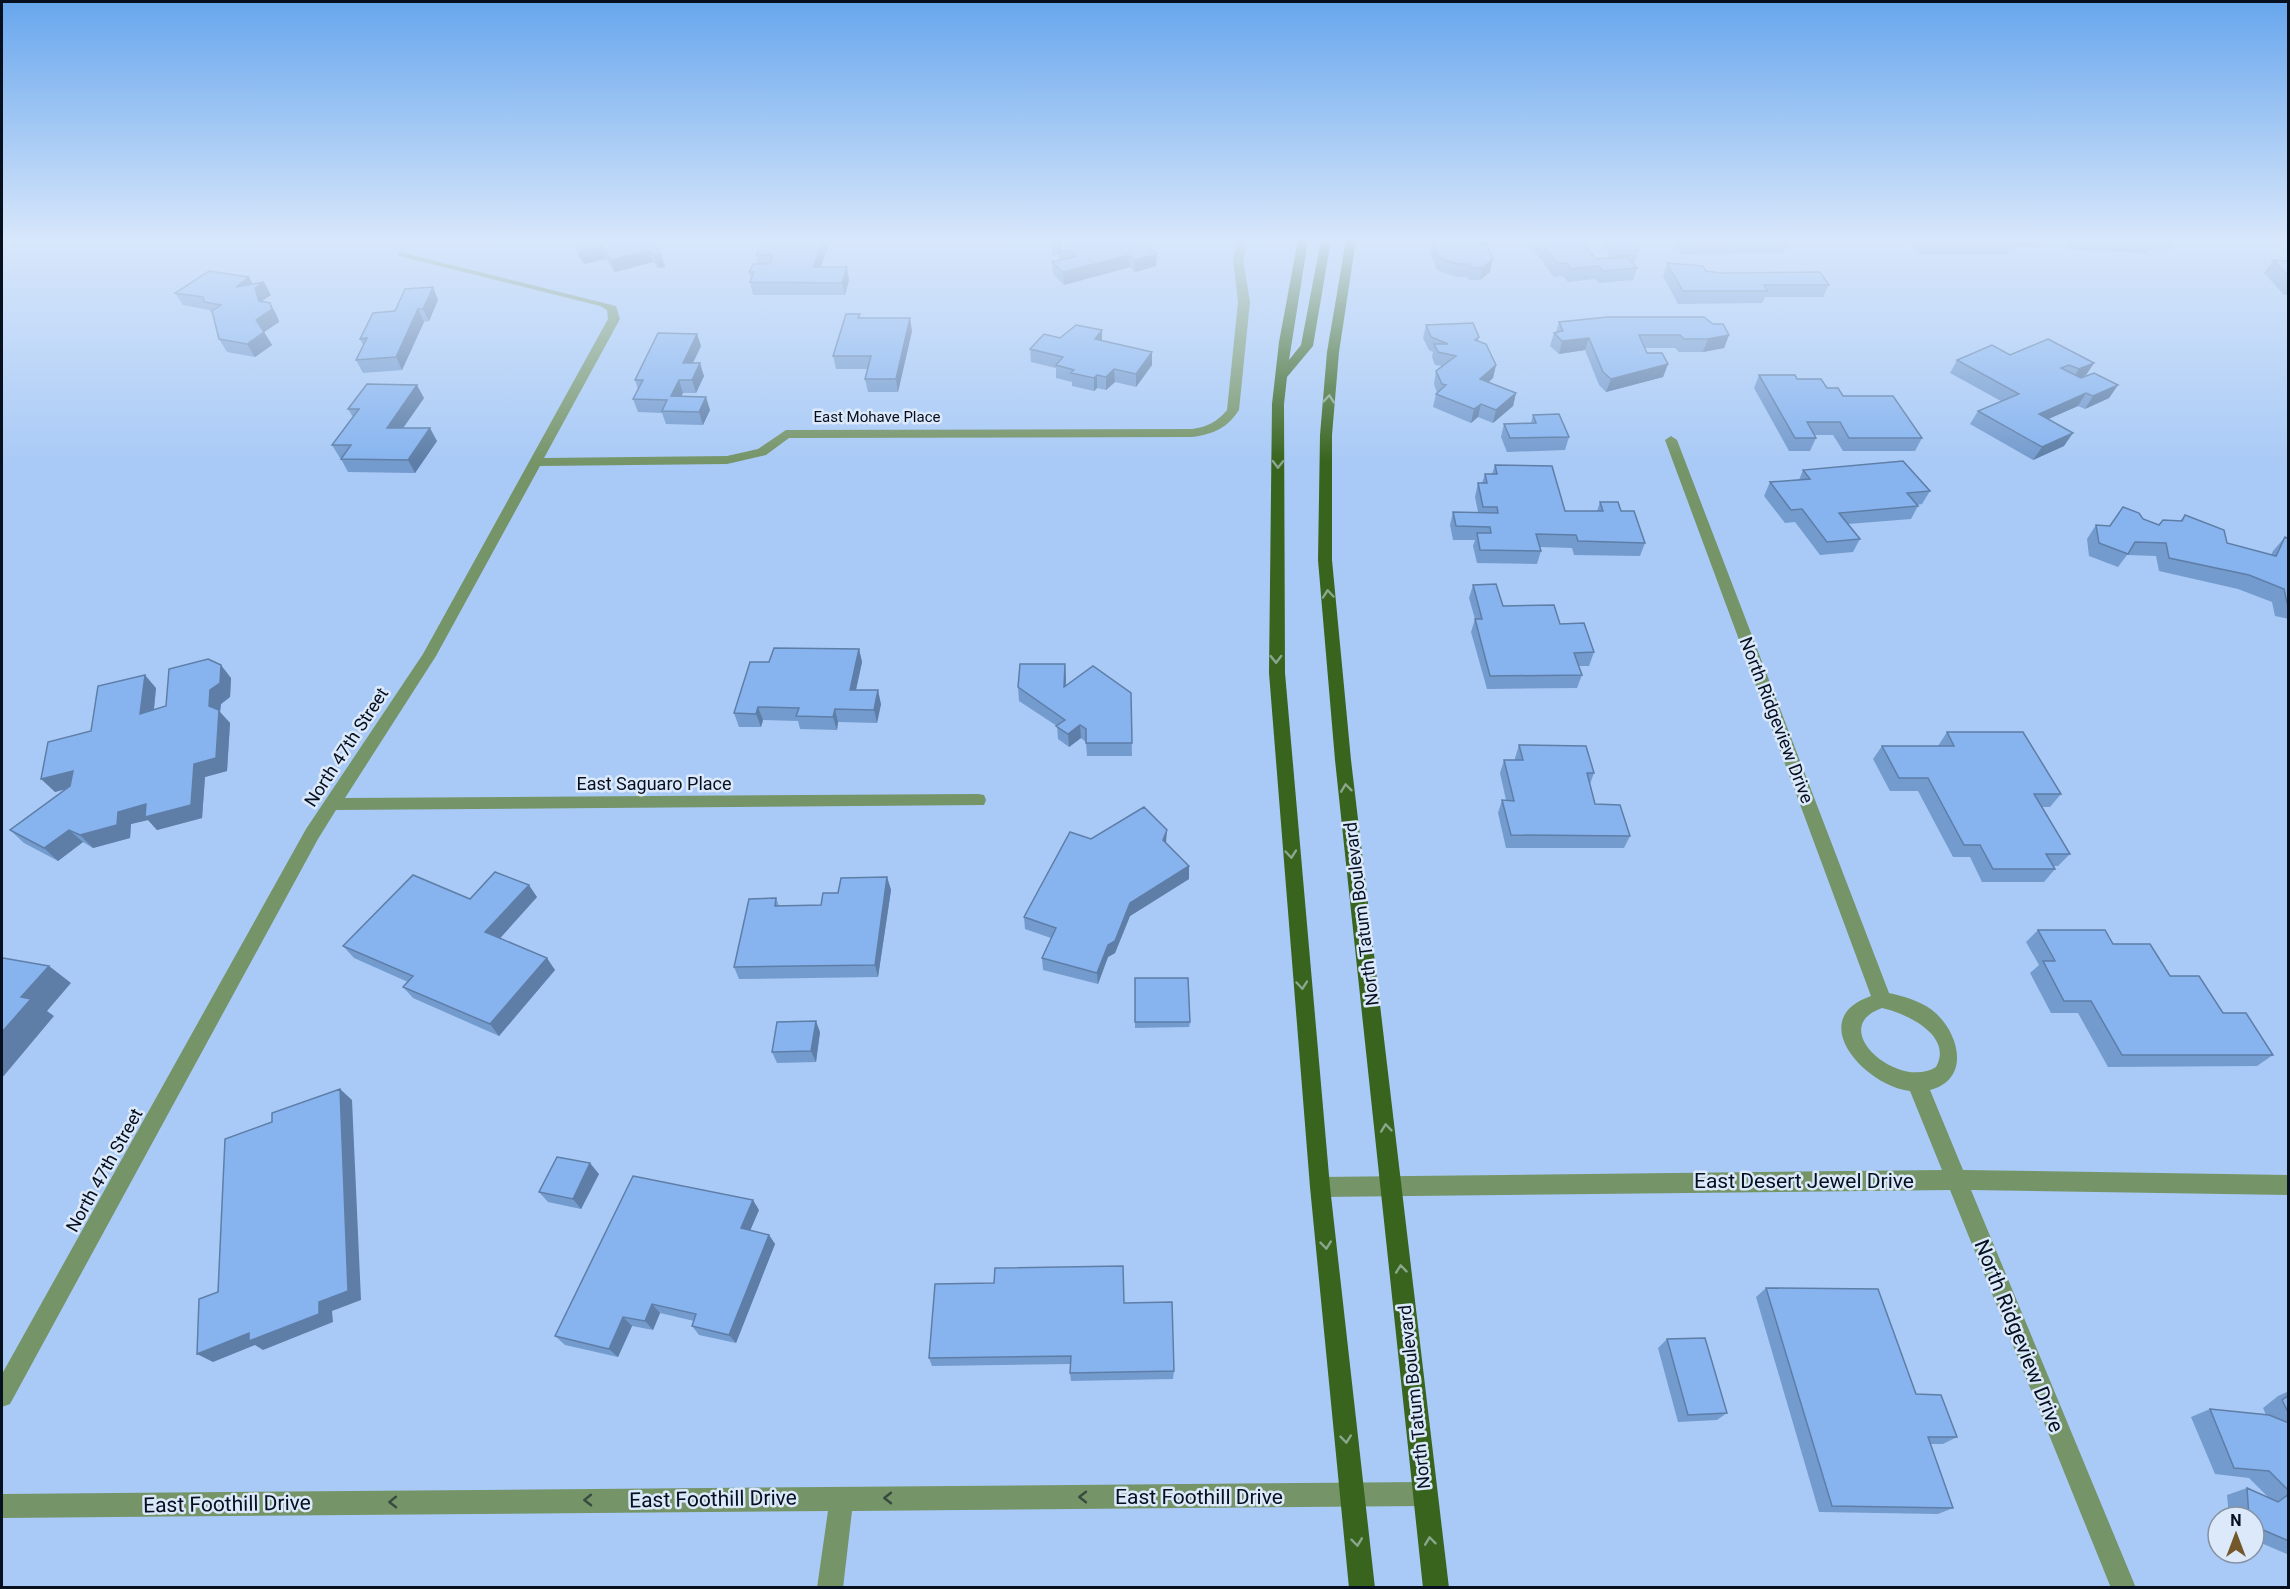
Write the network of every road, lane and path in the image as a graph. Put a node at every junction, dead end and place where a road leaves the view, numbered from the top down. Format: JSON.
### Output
{"nodes":[{"id":1,"x":613,"y":314,"type":"edge"},
{"id":2,"x":1243,"y":314,"type":"edge"},
{"id":3,"x":1291,"y":314,"type":"edge"},
{"id":4,"x":1313,"y":314,"type":"edge"},
{"id":5,"x":1339,"y":314,"type":"edge"},
{"id":6,"x":1280,"y":379,"type":"junction"},
{"id":7,"x":1671,"y":440,"type":"dead end"},
{"id":8,"x":537,"y":462,"type":"junction"},
{"id":9,"x":978,"y":800,"type":"dead end"},
{"id":10,"x":331,"y":804,"type":"junction"},
{"id":11,"x":1882,"y":1000,"type":"junction"},
{"id":12,"x":1917,"y":1083,"type":"junction"},
{"id":13,"x":1955,"y":1180,"type":"junction"},
{"id":14,"x":2289,"y":1185,"type":"edge"},
{"id":15,"x":1392,"y":1186,"type":"junction"},
{"id":16,"x":1320,"y":1187,"type":"junction"},
{"id":17,"x":2,"y":1396,"type":"edge"},
{"id":18,"x":1424,"y":1494,"type":"junction"},
{"id":19,"x":1352,"y":1496,"type":"junction"},
{"id":20,"x":842,"y":1498,"type":"junction"},
{"id":21,"x":2,"y":1506,"type":"edge"},
{"id":22,"x":830,"y":1587,"type":"edge"},
{"id":23,"x":1362,"y":1587,"type":"edge"},
{"id":24,"x":1436,"y":1587,"type":"edge"},
{"id":25,"x":2124,"y":1587,"type":"edge"}],
"edges":[{"from":1,"to":8,"type":"street","name":"North 47th Street"},
{"from":2,"to":8,"type":"street","name":"East Mohave Place"},
{"from":3,"to":6,"type":"main road"},
{"from":4,"to":6,"type":"main road"},
{"from":15,"to":5,"type":"main road","name":"North Tatum Boulevard","one_way":true},
{"from":6,"to":16,"type":"main road","one_way":true},
{"from":7,"to":11,"type":"street","name":"North Ridgeview Drive"},
{"from":8,"to":10,"type":"street","name":"North 47th Street"},
{"from":9,"to":10,"type":"street","name":"East Saguaro Place"},
{"from":10,"to":17,"type":"street","name":"North 47th Street"},
{"from":11,"to":12,"type":"street"},
{"from":11,"to":12,"type":"street"},
{"from":12,"to":13,"type":"street","name":"North Ridgeview Drive"},
{"from":13,"to":14,"type":"street","name":"East Desert Jewel Drive"},
{"from":13,"to":15,"type":"street","name":"East Desert Jewel Drive"},
{"from":13,"to":25,"type":"street","name":"North Ridgeview Drive"},
{"from":15,"to":16,"type":"street","name":"East Desert Jewel Drive"},
{"from":18,"to":15,"type":"main road","name":"North Tatum Boulevard","one_way":true},
{"from":16,"to":19,"type":"main road","one_way":true},
{"from":18,"to":19,"type":"street","name":"East Foothill Drive"},
{"from":24,"to":18,"type":"main road","name":"North Tatum Boulevard","one_way":true},
{"from":19,"to":20,"type":"street","name":"East Foothill Drive","one_way":true},
{"from":19,"to":23,"type":"main road","one_way":true},
{"from":20,"to":21,"type":"street","name":"East Foothill Drive","one_way":true},
{"from":20,"to":22,"type":"street"}]}
